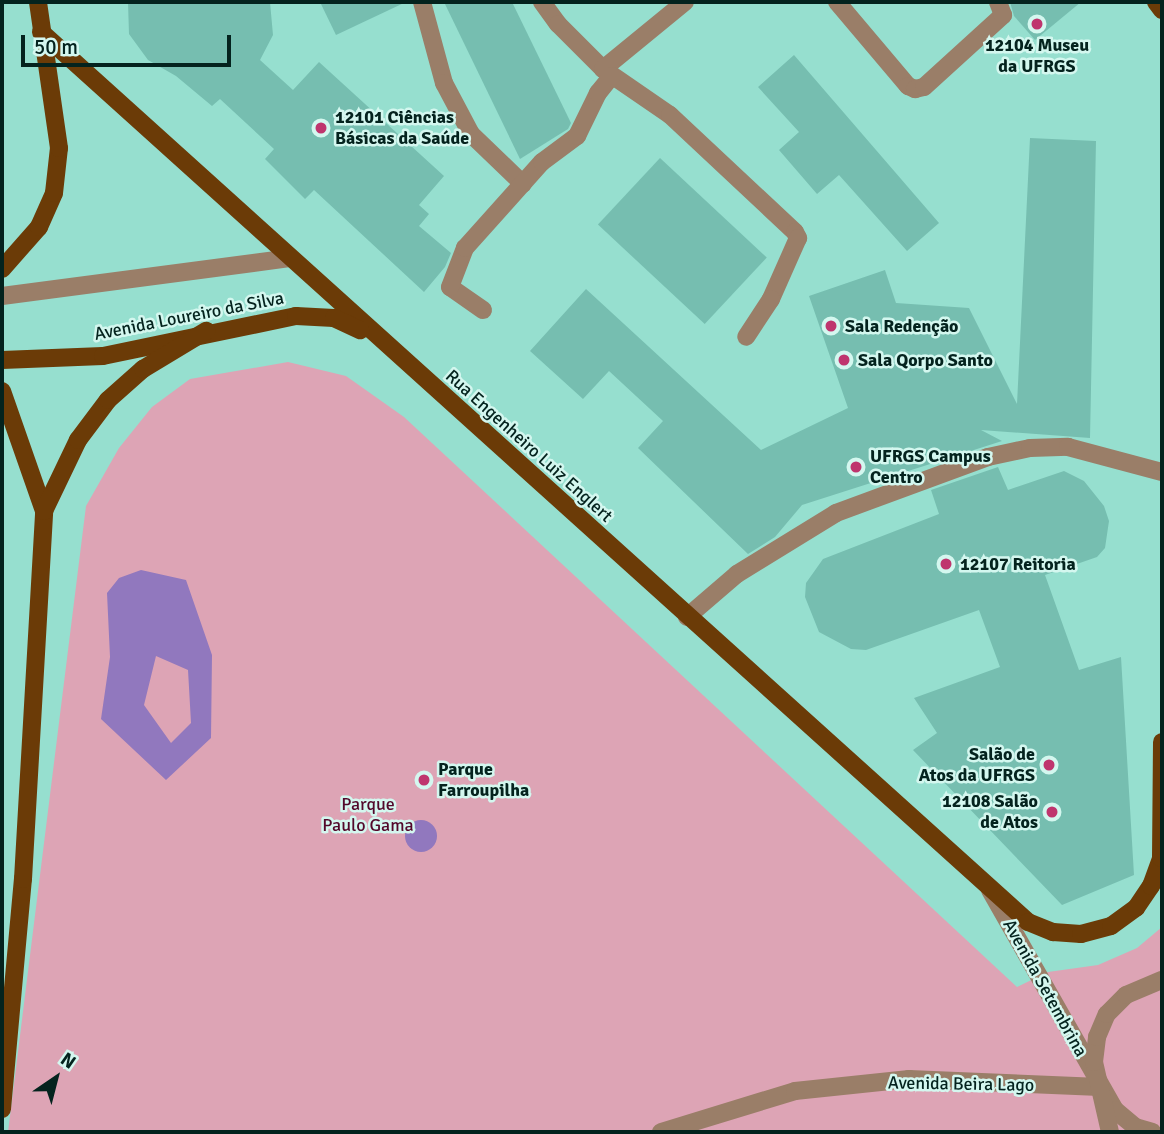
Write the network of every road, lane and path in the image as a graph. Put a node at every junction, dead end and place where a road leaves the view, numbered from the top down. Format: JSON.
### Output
{"nodes":[{"id":1,"x":38,"y":2,"type":"edge"},
{"id":2,"x":422,"y":2,"type":"edge"},
{"id":3,"x":542,"y":2,"type":"edge"},
{"id":4,"x":685,"y":2,"type":"edge"},
{"id":5,"x":837,"y":2,"type":"edge"},
{"id":6,"x":998,"y":2,"type":"edge"},
{"id":7,"x":1156,"y":2,"type":"edge"},
{"id":8,"x":1162,"y":10,"type":"edge"},
{"id":9,"x":41,"y":32,"type":"junction"},
{"id":10,"x":608,"y":73,"type":"junction"},
{"id":11,"x":523,"y":184,"type":"junction"},
{"id":12,"x":289,"y":258,"type":"junction"},
{"id":13,"x":2,"y":269,"type":"edge"},
{"id":14,"x":6,"y":296,"type":"edge"},
{"id":15,"x":483,"y":310,"type":"dead end"},
{"id":16,"x":206,"y":331,"type":"junction"},
{"id":17,"x":746,"y":337,"type":"dead end"},
{"id":18,"x":379,"y":339,"type":"junction"},
{"id":19,"x":2,"y":360,"type":"edge"},
{"id":20,"x":2,"y":390,"type":"edge"},
{"id":21,"x":1162,"y":472,"type":"edge"},
{"id":22,"x":44,"y":510,"type":"junction"},
{"id":23,"x":687,"y":617,"type":"junction"},
{"id":24,"x":1162,"y":743,"type":"edge"},
{"id":25,"x":1161,"y":860,"type":"edge"},
{"id":26,"x":990,"y":890,"type":"junction"},
{"id":27,"x":1162,"y":980,"type":"edge"},
{"id":28,"x":1100,"y":1087,"type":"junction"},
{"id":29,"x":2,"y":1109,"type":"edge"},
{"id":30,"x":661,"y":1132,"type":"edge"},
{"id":31,"x":1110,"y":1132,"type":"edge"},
{"id":32,"x":1152,"y":1132,"type":"edge"}],
"edges":[{"from":1,"to":9,"type":"main road"},
{"from":2,"to":11,"type":"street"},
{"from":3,"to":10,"type":"street"},
{"from":4,"to":10,"type":"street"},
{"from":5,"to":6,"type":"street"},
{"from":7,"to":8,"type":"main road"},
{"from":9,"to":12,"type":"main road","name":"Rua Engenheiro Luiz Englert"},
{"from":9,"to":13,"type":"main road"},
{"from":10,"to":11,"type":"street"},
{"from":10,"to":17,"type":"street"},
{"from":11,"to":15,"type":"street"},
{"from":12,"to":14,"type":"street"},
{"from":12,"to":18,"type":"main road","name":"Rua Engenheiro Luiz Englert"},
{"from":16,"to":18,"type":"main road","name":"Avenida Loureiro da Silva"},
{"from":16,"to":19,"type":"main road","name":"Avenida Loureiro da Silva"},
{"from":16,"to":22,"type":"main road"},
{"from":18,"to":23,"type":"main road","name":"Rua Engenheiro Luiz Englert"},
{"from":20,"to":22,"type":"main road"},
{"from":21,"to":23,"type":"street"},
{"from":22,"to":29,"type":"main road"},
{"from":23,"to":26,"type":"main road","name":"Rua Engenheiro Luiz Englert"},
{"from":24,"to":25,"type":"main road"},
{"from":25,"to":26,"type":"main road","name":"Rua Engenheiro Luiz Englert"},
{"from":26,"to":28,"type":"street","name":"Avenida Setembrina"},
{"from":27,"to":28,"type":"street","name":"Avenida Setembrina"},
{"from":28,"to":30,"type":"street","name":"Avenida Beira Lago"},
{"from":28,"to":31,"type":"street"},
{"from":28,"to":32,"type":"street","name":"Avenida Setembrina"}]}
